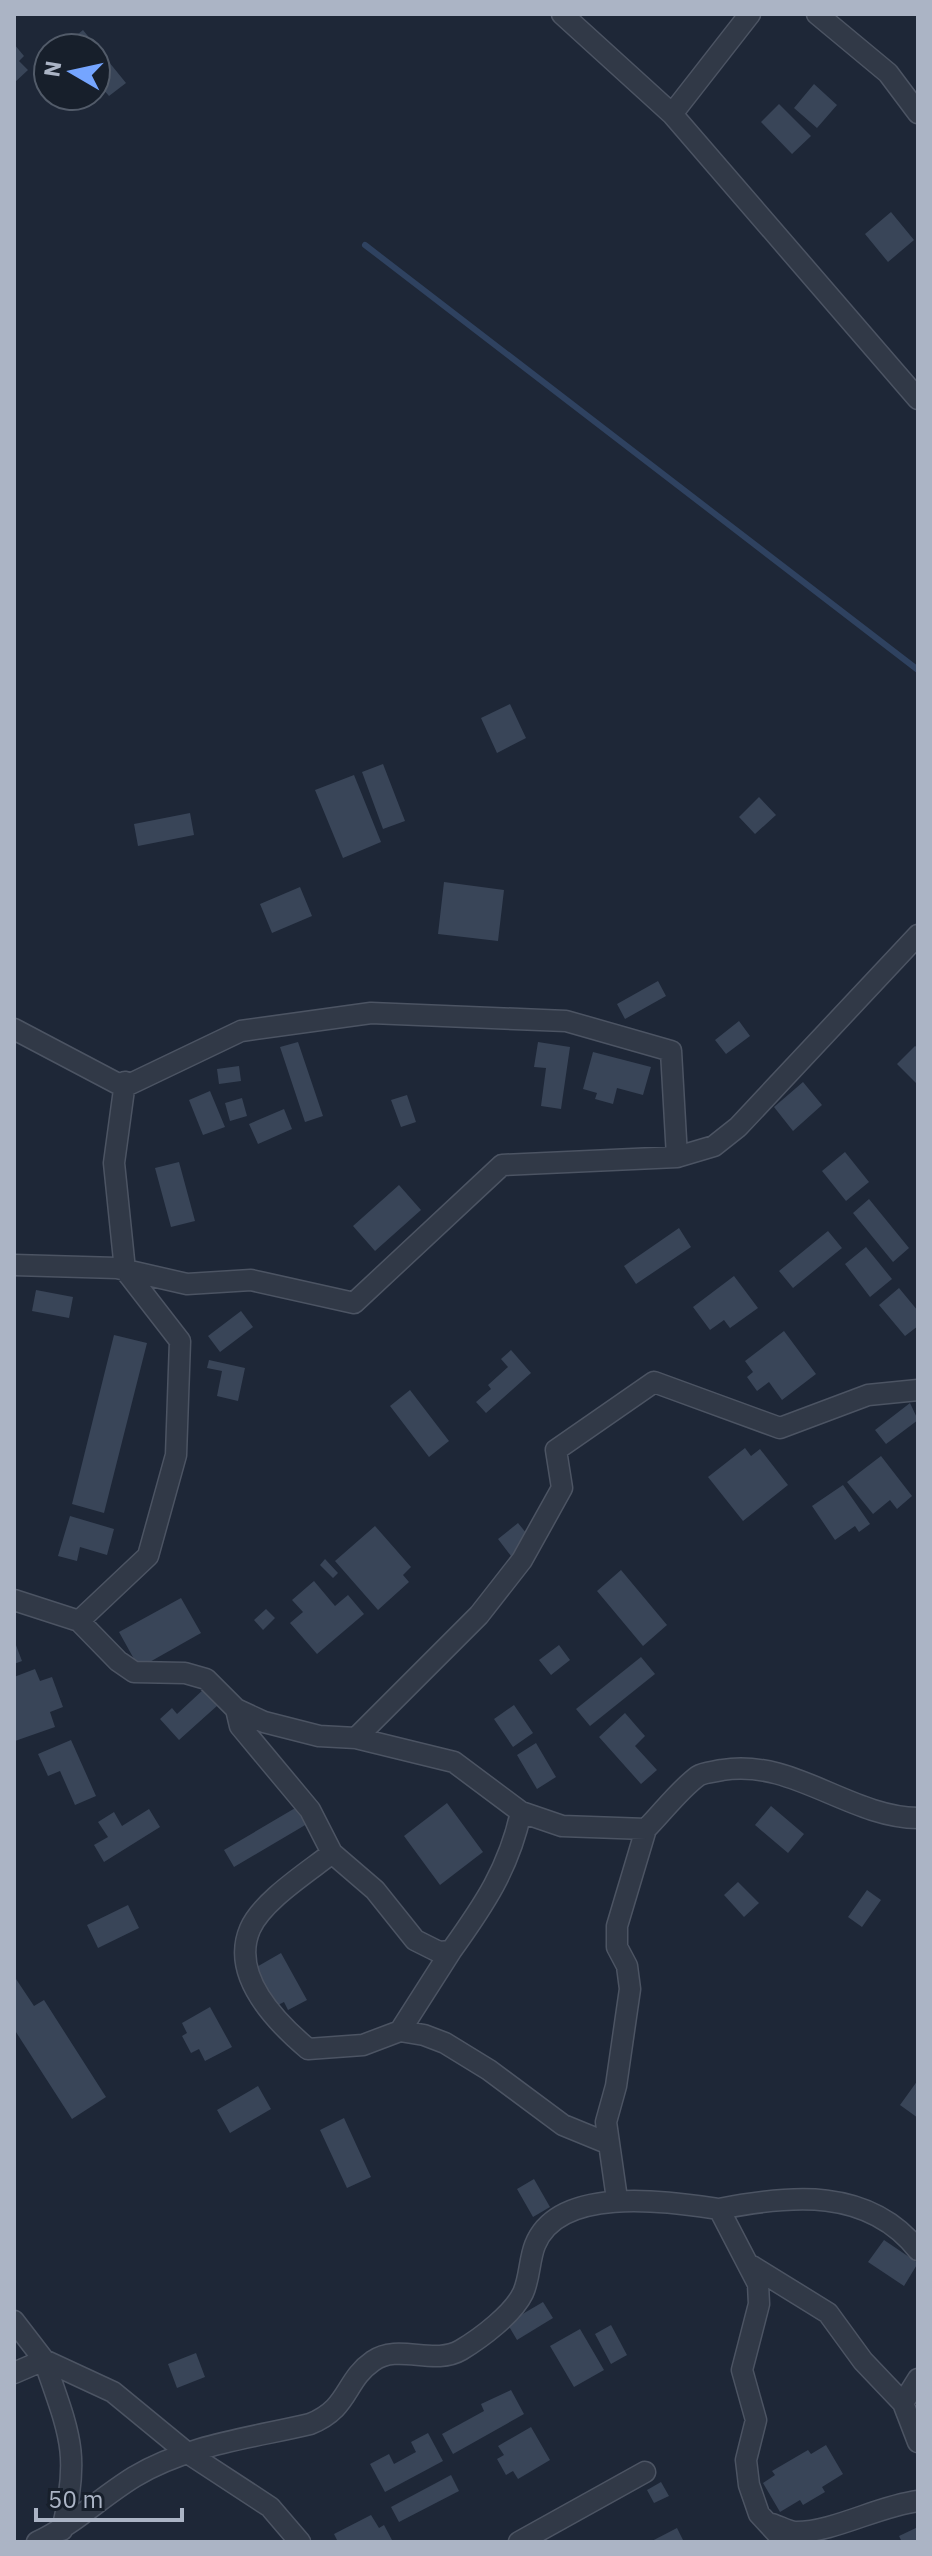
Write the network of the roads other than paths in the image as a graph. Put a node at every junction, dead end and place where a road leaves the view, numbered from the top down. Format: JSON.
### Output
{"nodes":[{"id":1,"x":562,"y":14,"type":"edge"},
{"id":2,"x":750,"y":14,"type":"edge"},
{"id":3,"x":817,"y":14,"type":"edge"},
{"id":4,"x":918,"y":113,"type":"edge"},
{"id":5,"x":672,"y":114,"type":"junction"},
{"id":6,"x":918,"y":399,"type":"edge"},
{"id":7,"x":918,"y":935,"type":"edge"},
{"id":8,"x":14,"y":1029,"type":"edge"},
{"id":9,"x":124,"y":1084,"type":"junction"},
{"id":10,"x":677,"y":1157,"type":"junction"},
{"id":11,"x":14,"y":1265,"type":"edge"},
{"id":12,"x":125,"y":1270,"type":"junction"},
{"id":13,"x":918,"y":1390,"type":"edge"},
{"id":14,"x":14,"y":1600,"type":"edge"},
{"id":15,"x":79,"y":1621,"type":"junction"},
{"id":16,"x":236,"y":1709,"type":"junction"},
{"id":17,"x":356,"y":1738,"type":"junction"},
{"id":18,"x":521,"y":1812,"type":"junction"},
{"id":19,"x":918,"y":1818,"type":"edge"},
{"id":20,"x":646,"y":1829,"type":"junction"},
{"id":21,"x":332,"y":1853,"type":"junction"},
{"id":22,"x":415,"y":1940,"type":"junction"},
{"id":23,"x":451,"y":1951,"type":"junction"},
{"id":24,"x":427,"y":1985,"type":"junction"},
{"id":25,"x":400,"y":2031,"type":"junction"},
{"id":26,"x":607,"y":2143,"type":"junction"},
{"id":27,"x":617,"y":2199,"type":"junction"},
{"id":28,"x":719,"y":2209,"type":"junction"},
{"id":29,"x":918,"y":2250,"type":"edge"},
{"id":30,"x":752,"y":2266,"type":"junction"},
{"id":31,"x":14,"y":2321,"type":"edge"},
{"id":32,"x":44,"y":2360,"type":"junction"},
{"id":33,"x":14,"y":2373,"type":"edge"},
{"id":34,"x":918,"y":2379,"type":"edge"},
{"id":35,"x":903,"y":2403,"type":"junction"},
{"id":36,"x":918,"y":2442,"type":"edge"},
{"id":37,"x":186,"y":2452,"type":"junction"},
{"id":38,"x":645,"y":2472,"type":"dead end"},
{"id":39,"x":918,"y":2501,"type":"edge"},
{"id":40,"x":759,"y":2514,"type":"junction"},
{"id":41,"x":62,"y":2530,"type":"junction"},
{"id":42,"x":37,"y":2542,"type":"edge"},
{"id":43,"x":300,"y":2542,"type":"edge"},
{"id":44,"x":519,"y":2542,"type":"edge"},
{"id":45,"x":785,"y":2542,"type":"edge"}],
"edges":[{"from":1,"to":5,"type":"street"},
{"from":2,"to":5,"type":"street"},
{"from":3,"to":4,"type":"street"},
{"from":5,"to":6,"type":"street"},
{"from":7,"to":10,"type":"street"},
{"from":8,"to":9,"type":"street"},
{"from":9,"to":10,"type":"street"},
{"from":9,"to":12,"type":"street"},
{"from":10,"to":12,"type":"street"},
{"from":11,"to":12,"type":"street"},
{"from":12,"to":15,"type":"street"},
{"from":13,"to":17,"type":"street"},
{"from":14,"to":15,"type":"street"},
{"from":15,"to":16,"type":"street"},
{"from":16,"to":17,"type":"street"},
{"from":16,"to":21,"type":"street"},
{"from":17,"to":18,"type":"street"},
{"from":18,"to":20,"type":"street"},
{"from":18,"to":23,"type":"street"},
{"from":19,"to":20,"type":"street"},
{"from":20,"to":26,"type":"street"},
{"from":21,"to":22,"type":"street"},
{"from":21,"to":25,"type":"street"},
{"from":22,"to":23,"type":"street"},
{"from":22,"to":24,"type":"street"},
{"from":23,"to":24,"type":"street"},
{"from":24,"to":25,"type":"street"},
{"from":25,"to":26,"type":"street"},
{"from":26,"to":27,"type":"street"},
{"from":27,"to":28,"type":"street"},
{"from":27,"to":37,"type":"street"},
{"from":28,"to":29,"type":"street"},
{"from":28,"to":30,"type":"street"},
{"from":30,"to":35,"type":"street"},
{"from":30,"to":40,"type":"street"},
{"from":31,"to":32,"type":"street"},
{"from":32,"to":33,"type":"street"},
{"from":32,"to":37,"type":"street"},
{"from":32,"to":41,"type":"street"},
{"from":34,"to":35,"type":"street"},
{"from":35,"to":36,"type":"street"},
{"from":37,"to":41,"type":"street"},
{"from":37,"to":43,"type":"street"},
{"from":38,"to":44,"type":"street"},
{"from":39,"to":40,"type":"street"},
{"from":40,"to":45,"type":"street"},
{"from":41,"to":42,"type":"street"}]}
